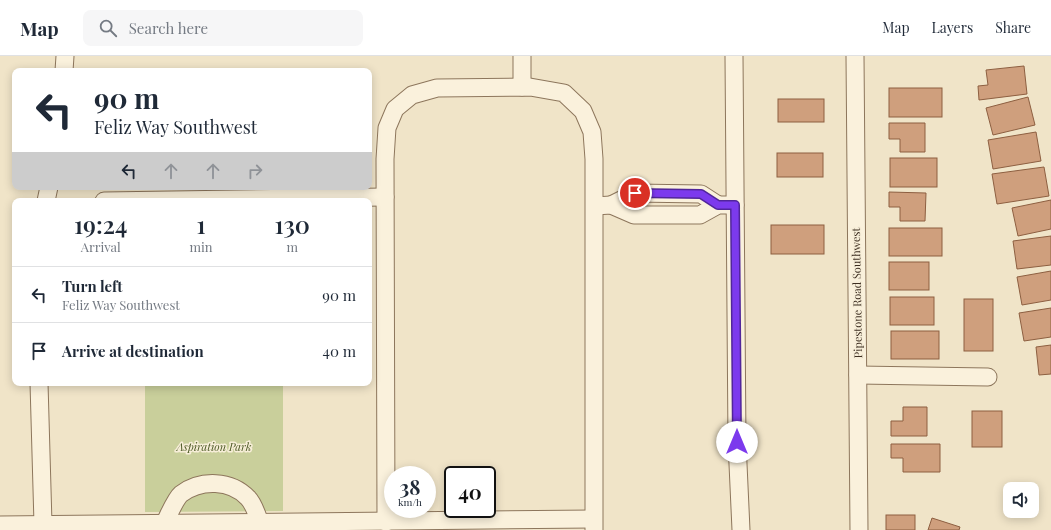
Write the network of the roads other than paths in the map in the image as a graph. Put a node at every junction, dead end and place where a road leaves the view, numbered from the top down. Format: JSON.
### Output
{"nodes":[{"id":1,"x":65,"y":56,"type":"edge"},
{"id":2,"x":522,"y":56,"type":"edge"},
{"id":3,"x":734,"y":56,"type":"edge"},
{"id":4,"x":855,"y":56,"type":"edge"},
{"id":5,"x":64,"y":68,"type":"edge"},
{"id":6,"x":522,"y":87,"type":"junction"},
{"id":7,"x":661,"y":193,"type":"junction"},
{"id":8,"x":385,"y":197,"type":"junction"},
{"id":9,"x":343,"y":198,"type":"edge"},
{"id":10,"x":718,"y":205,"type":"junction"},
{"id":11,"x":735,"y":205,"type":"junction"},
{"id":12,"x":603,"y":206,"type":"junction"},
{"id":13,"x":661,"y":215,"type":"junction"},
{"id":14,"x":858,"y":376,"type":"junction"},
{"id":15,"x":988,"y":377,"type":"dead end"},
{"id":16,"x":39,"y":386,"type":"edge"},
{"id":17,"x":386,"y":522,"type":"junction"},
{"id":18,"x":260,"y":523,"type":"junction"},
{"id":19,"x":43,"y":524,"type":"junction"},
{"id":20,"x":164,"y":524,"type":"junction"},
{"id":21,"x":0,"y":525,"type":"edge"},
{"id":22,"x":594,"y":525,"type":"edge"},
{"id":23,"x":201,"y":527,"type":"edge"},
{"id":24,"x":221,"y":527,"type":"edge"},
{"id":25,"x":741,"y":530,"type":"edge"},
{"id":26,"x":859,"y":530,"type":"edge"}],
"edges":[{"from":1,"to":5,"type":"street"},
{"from":2,"to":6,"type":"street"},
{"from":3,"to":11,"type":"street"},
{"from":4,"to":14,"type":"street","name":"Pipestone Road Southwest"},
{"from":6,"to":8,"type":"street"},
{"from":6,"to":12,"type":"street"},
{"from":7,"to":10,"type":"street"},
{"from":7,"to":12,"type":"street"},
{"from":7,"to":13,"type":"street"},
{"from":8,"to":9,"type":"street"},
{"from":8,"to":17,"type":"street"},
{"from":10,"to":11,"type":"street"},
{"from":10,"to":13,"type":"street"},
{"from":11,"to":25,"type":"street"},
{"from":12,"to":13,"type":"street"},
{"from":12,"to":22,"type":"street"},
{"from":14,"to":15,"type":"street"},
{"from":14,"to":26,"type":"street","name":"Pipestone Road Southwest"},
{"from":16,"to":19,"type":"street"},
{"from":17,"to":18,"type":"street"},
{"from":17,"to":22,"type":"street"},
{"from":18,"to":20,"type":"street"},
{"from":18,"to":24,"type":"street"},
{"from":19,"to":20,"type":"street"},
{"from":19,"to":21,"type":"street"},
{"from":20,"to":23,"type":"street"},
{"from":23,"to":24,"type":"street"}]}
